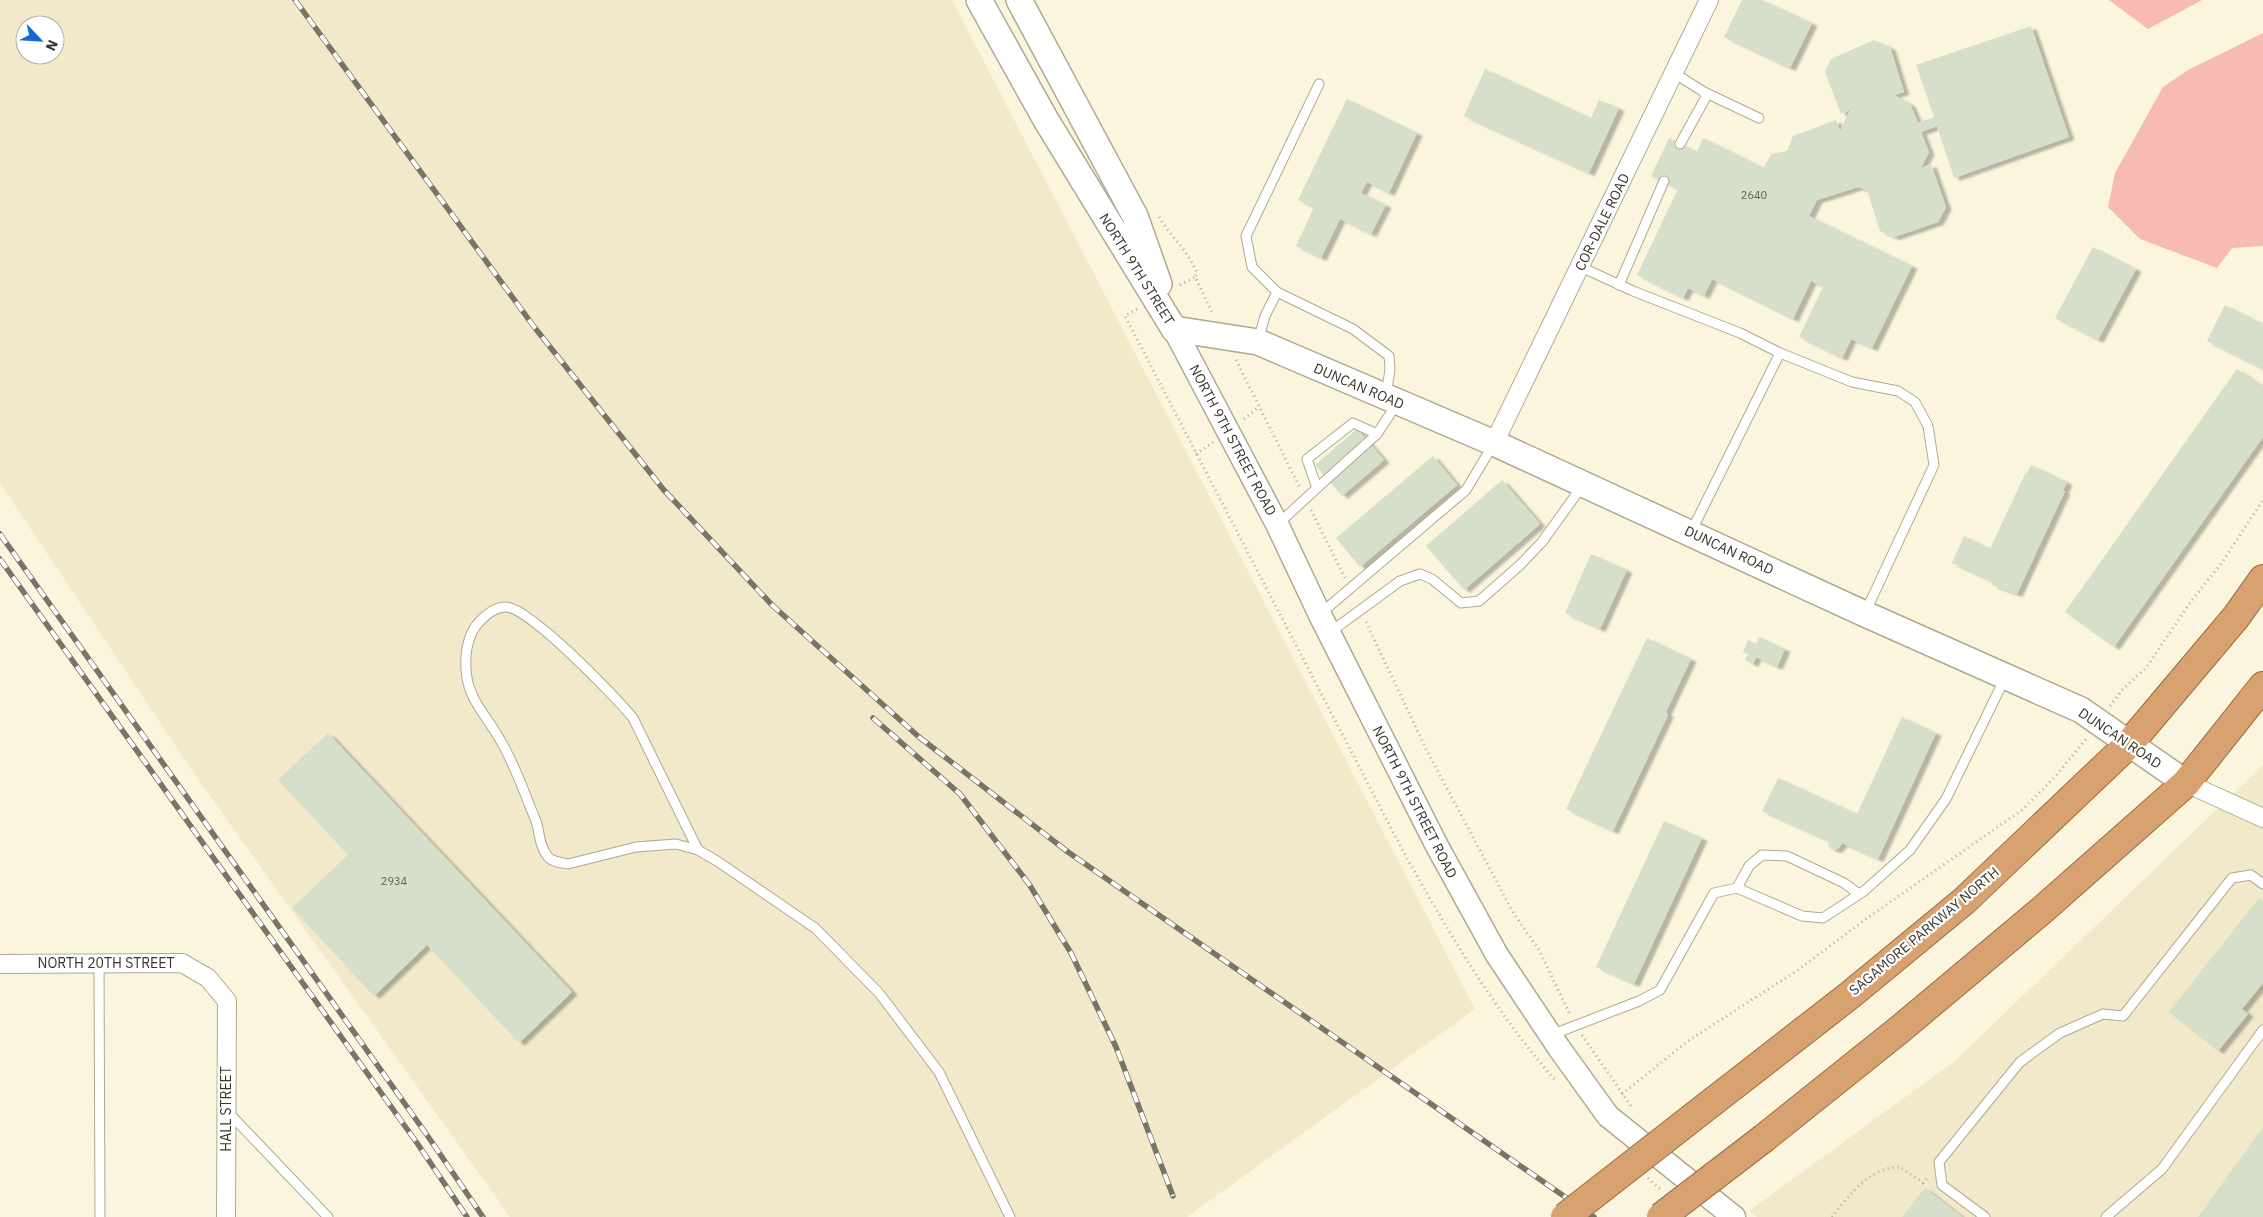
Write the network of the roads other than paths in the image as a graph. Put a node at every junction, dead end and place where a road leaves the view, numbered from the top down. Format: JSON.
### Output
{"nodes":[{"id":1,"x":979,"y":0,"type":"edge"},
{"id":2,"x":1018,"y":0,"type":"edge"},
{"id":3,"x":1709,"y":0,"type":"edge"},
{"id":4,"x":1674,"y":73,"type":"junction"},
{"id":5,"x":1318,"y":84,"type":"dead end"},
{"id":6,"x":1704,"y":92,"type":"junction"},
{"id":7,"x":1759,"y":118,"type":"dead end"},
{"id":8,"x":1680,"y":144,"type":"dead end"},
{"id":9,"x":1664,"y":181,"type":"dead end"},
{"id":10,"x":1581,"y":267,"type":"junction"},
{"id":11,"x":1619,"y":285,"type":"junction"},
{"id":12,"x":1276,"y":292,"type":"junction"},
{"id":13,"x":1174,"y":329,"type":"junction"},
{"id":14,"x":1258,"y":342,"type":"junction"},
{"id":15,"x":1780,"y":353,"type":"junction"},
{"id":16,"x":1392,"y":400,"type":"junction"},
{"id":17,"x":1377,"y":434,"type":"junction"},
{"id":18,"x":1494,"y":443,"type":"junction"},
{"id":19,"x":1583,"y":485,"type":"junction"},
{"id":20,"x":1317,"y":488,"type":"junction"},
{"id":21,"x":1278,"y":524,"type":"junction"},
{"id":22,"x":1690,"y":532,"type":"junction"},
{"id":23,"x":2263,"y":579,"type":"edge"},
{"id":24,"x":1865,"y":614,"type":"junction"},
{"id":25,"x":1325,"y":624,"type":"junction"},
{"id":26,"x":2006,"y":676,"type":"junction"},
{"id":27,"x":2263,"y":686,"type":"edge"},
{"id":28,"x":2129,"y":744,"type":"junction"},
{"id":29,"x":2186,"y":783,"type":"junction"},
{"id":30,"x":2263,"y":818,"type":"edge"},
{"id":31,"x":698,"y":850,"type":"junction"},
{"id":32,"x":2263,"y":884,"type":"edge"},
{"id":33,"x":1737,"y":888,"type":"junction"},
{"id":34,"x":1859,"y":894,"type":"junction"},
{"id":35,"x":0,"y":964,"type":"edge"},
{"id":36,"x":100,"y":964,"type":"junction"},
{"id":37,"x":227,"y":1001,"type":"joint"},
{"id":38,"x":2263,"y":1030,"type":"edge"},
{"id":39,"x":1550,"y":1035,"type":"junction"},
{"id":40,"x":226,"y":1109,"type":"junction"},
{"id":41,"x":100,"y":1217,"type":"edge"},
{"id":42,"x":226,"y":1217,"type":"edge"},
{"id":43,"x":328,"y":1217,"type":"edge"},
{"id":44,"x":1010,"y":1217,"type":"edge"},
{"id":45,"x":1565,"y":1217,"type":"edge"},
{"id":46,"x":1661,"y":1217,"type":"edge"},
{"id":47,"x":1734,"y":1217,"type":"edge"},
{"id":48,"x":1985,"y":1217,"type":"edge"},
{"id":49,"x":2106,"y":1217,"type":"edge"}],
"edges":[{"from":1,"to":13,"type":"main road","name":"NORTH 9TH STREET"},
{"from":2,"to":13,"type":"main road","name":"NORTH 9TH STREET"},
{"from":3,"to":4,"type":"street","name":"COR-DALE ROAD"},
{"from":4,"to":6,"type":"lane"},
{"from":4,"to":10,"type":"street","name":"COR-DALE ROAD"},
{"from":5,"to":12,"type":"lane"},
{"from":6,"to":7,"type":"lane"},
{"from":6,"to":8,"type":"lane"},
{"from":9,"to":11,"type":"lane"},
{"from":10,"to":11,"type":"lane"},
{"from":10,"to":18,"type":"street","name":"COR-DALE ROAD"},
{"from":11,"to":15,"type":"lane"},
{"from":12,"to":14,"type":"lane"},
{"from":12,"to":16,"type":"lane"},
{"from":13,"to":14,"type":"main road","name":"DUNCAN ROAD"},
{"from":13,"to":21,"type":"street","name":"NORTH 9TH STREET ROAD"},
{"from":14,"to":16,"type":"main road","name":"DUNCAN ROAD"},
{"from":15,"to":22,"type":"lane"},
{"from":15,"to":24,"type":"lane"},
{"from":16,"to":17,"type":"lane"},
{"from":16,"to":18,"type":"main road","name":"DUNCAN ROAD"},
{"from":17,"to":20,"type":"lane"},
{"from":17,"to":20,"type":"lane"},
{"from":18,"to":19,"type":"main road","name":"DUNCAN ROAD"},
{"from":18,"to":25,"type":"lane"},
{"from":19,"to":22,"type":"main road","name":"DUNCAN ROAD"},
{"from":19,"to":25,"type":"lane"},
{"from":20,"to":21,"type":"lane"},
{"from":21,"to":25,"type":"street","name":"NORTH 9TH STREET ROAD"},
{"from":22,"to":24,"type":"main road","name":"DUNCAN ROAD"},
{"from":23,"to":28,"type":"highway","name":"SAGAMORE PARKWAY NORTH"},
{"from":24,"to":26,"type":"main road","name":"DUNCAN ROAD"},
{"from":25,"to":39,"type":"street","name":"NORTH 9TH STREET ROAD"},
{"from":26,"to":28,"type":"main road","name":"DUNCAN ROAD"},
{"from":26,"to":34,"type":"lane"},
{"from":27,"to":29,"type":"highway"},
{"from":28,"to":29,"type":"main road","name":"DUNCAN ROAD"},
{"from":28,"to":45,"type":"highway","name":"SAGAMORE PARKWAY NORTH","bridge":true},
{"from":29,"to":30,"type":"street","name":"DUNCAN ROAD"},
{"from":29,"to":46,"type":"highway","bridge":true},
{"from":31,"to":31,"type":"lane"},
{"from":31,"to":44,"type":"lane"},
{"from":32,"to":48,"type":"lane"},
{"from":33,"to":34,"type":"lane"},
{"from":33,"to":34,"type":"lane"},
{"from":33,"to":39,"type":"lane"},
{"from":35,"to":36,"type":"street","name":"NORTH 20TH STREET"},
{"from":36,"to":37,"type":"street","name":"NORTH 20TH STREET"},
{"from":36,"to":41,"type":"lane"},
{"from":37,"to":40,"type":"street","name":"HALL STREET"},
{"from":38,"to":49,"type":"lane"},
{"from":39,"to":47,"type":"street","name":"NORTH 9TH STREET ROAD"},
{"from":40,"to":42,"type":"street","name":"HALL STREET"},
{"from":40,"to":43,"type":"lane"}]}
